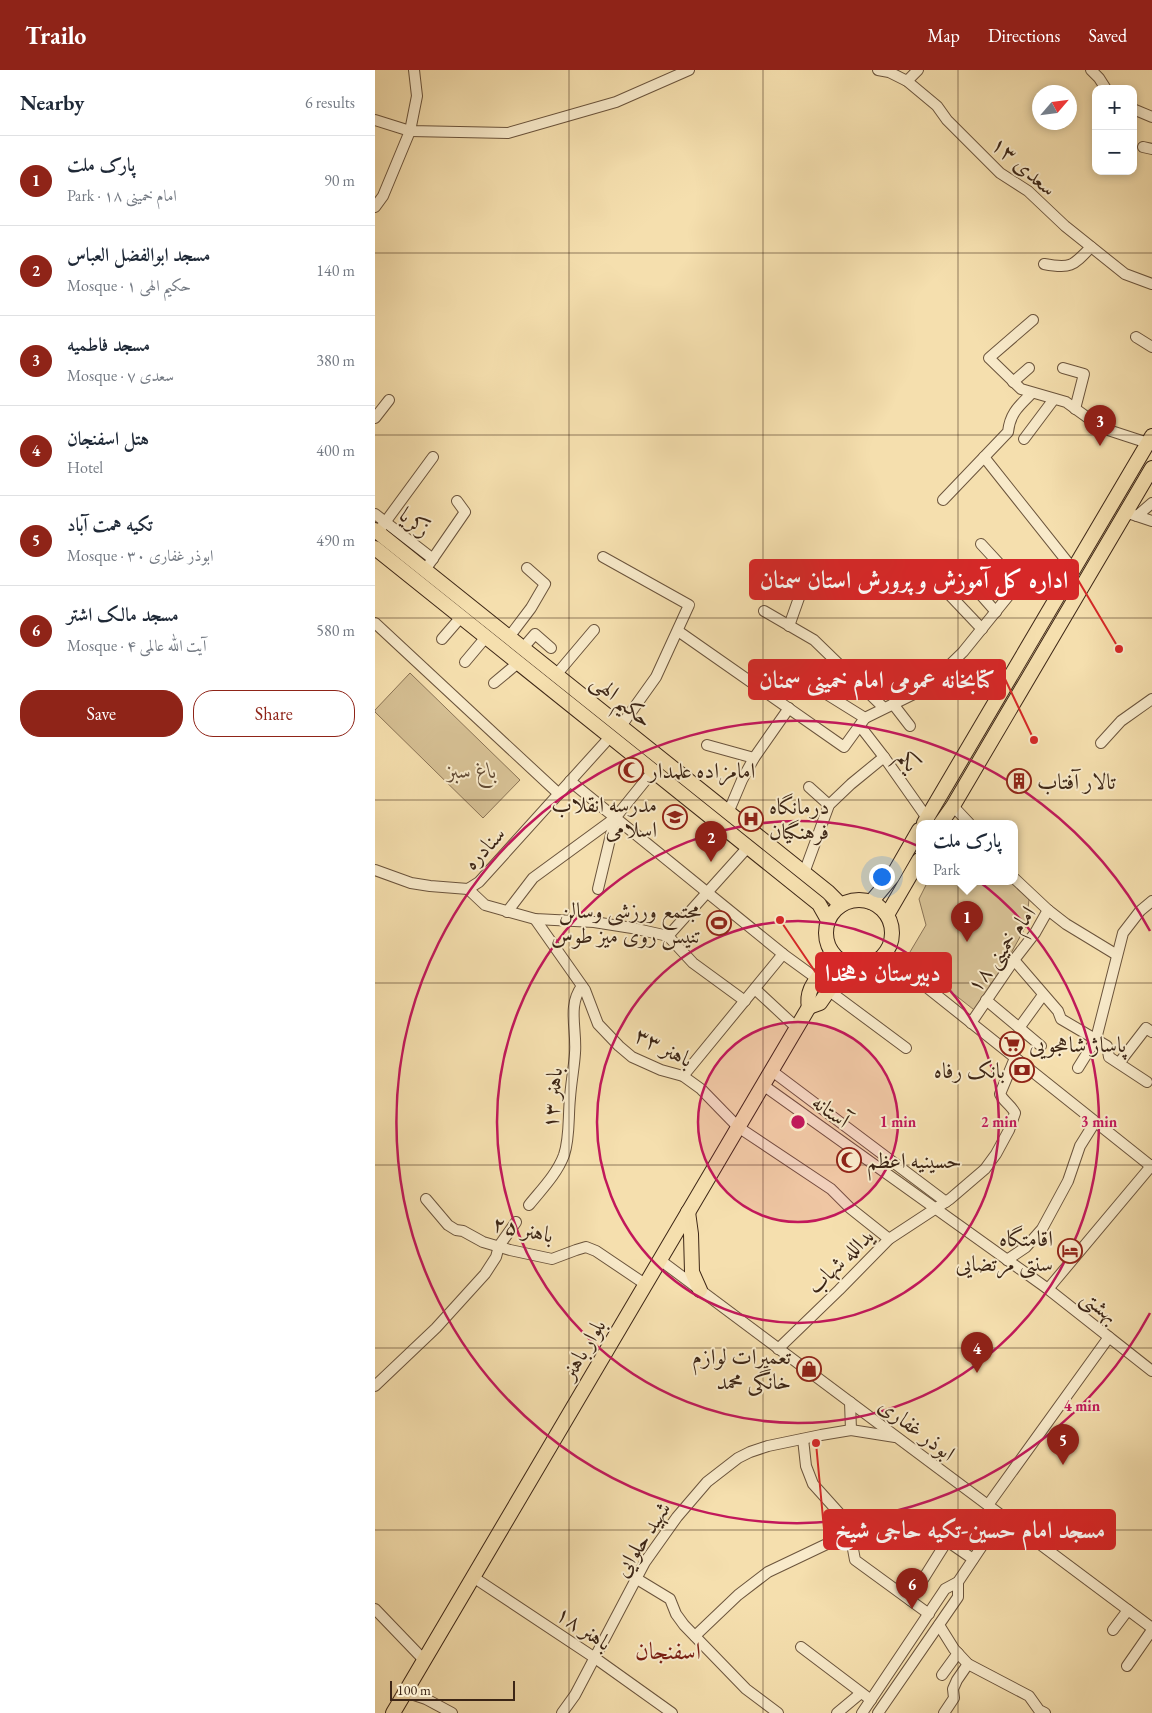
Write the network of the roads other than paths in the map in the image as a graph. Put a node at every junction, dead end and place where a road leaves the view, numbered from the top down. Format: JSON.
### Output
{"nodes":[{"id":1,"x":413,"y":70,"type":"edge"},
{"id":2,"x":689,"y":70,"type":"edge"},
{"id":3,"x":878,"y":70,"type":"edge"},
{"id":4,"x":918,"y":70,"type":"edge"},
{"id":5,"x":1091,"y":70,"type":"edge"},
{"id":6,"x":907,"y":81,"type":"junction"},
{"id":7,"x":1103,"y":85,"type":"edge"},
{"id":8,"x":1137,"y":111,"type":"edge"},
{"id":9,"x":1152,"y":117,"type":"edge"},
{"id":10,"x":375,"y":120,"type":"edge"},
{"id":11,"x":411,"y":131,"type":"junction"},
{"id":12,"x":375,"y":207,"type":"edge"},
{"id":13,"x":1091,"y":247,"type":"junction"},
{"id":14,"x":1044,"y":264,"type":"dead end"},
{"id":15,"x":1151,"y":280,"type":"edge"},
{"id":16,"x":1033,"y":320,"type":"dead end"},
{"id":17,"x":1136,"y":337,"type":"dead end"},
{"id":18,"x":1152,"y":347,"type":"edge"},
{"id":19,"x":1029,"y":368,"type":"dead end"},
{"id":20,"x":1063,"y":368,"type":"dead end"},
{"id":21,"x":1013,"y":382,"type":"junction"},
{"id":22,"x":1032,"y":393,"type":"junction"},
{"id":23,"x":1053,"y":399,"type":"junction"},
{"id":24,"x":389,"y":400,"type":"dead end"},
{"id":25,"x":1075,"y":409,"type":"junction"},
{"id":26,"x":375,"y":418,"type":"edge"},
{"id":27,"x":1024,"y":438,"type":"dead end"},
{"id":28,"x":1150,"y":439,"type":"edge"},
{"id":29,"x":433,"y":457,"type":"dead end"},
{"id":30,"x":984,"y":457,"type":"junction"},
{"id":31,"x":1152,"y":468,"type":"edge"},
{"id":32,"x":943,"y":500,"type":"dead end"},
{"id":33,"x":457,"y":501,"type":"dead end"},
{"id":34,"x":1152,"y":503,"type":"edge"},
{"id":35,"x":375,"y":514,"type":"edge"},
{"id":36,"x":1131,"y":514,"type":"junction"},
{"id":37,"x":1152,"y":521,"type":"edge"},
{"id":38,"x":378,"y":530,"type":"edge"},
{"id":39,"x":981,"y":544,"type":"dead end"},
{"id":40,"x":375,"y":548,"type":"edge"},
{"id":41,"x":603,"y":556,"type":"dead end"},
{"id":42,"x":429,"y":565,"type":"junction"},
{"id":43,"x":527,"y":568,"type":"dead end"},
{"id":44,"x":1073,"y":568,"type":"junction"},
{"id":45,"x":959,"y":570,"type":"dead end"},
{"id":46,"x":1018,"y":584,"type":"junction"},
{"id":47,"x":945,"y":591,"type":"dead end"},
{"id":48,"x":800,"y":595,"type":"dead end"},
{"id":49,"x":764,"y":611,"type":"dead end"},
{"id":50,"x":995,"y":612,"type":"junction"},
{"id":51,"x":461,"y":617,"type":"junction"},
{"id":52,"x":375,"y":622,"type":"edge"},
{"id":53,"x":789,"y":626,"type":"junction"},
{"id":54,"x":982,"y":629,"type":"junction"},
{"id":55,"x":594,"y":630,"type":"dead end"},
{"id":56,"x":678,"y":631,"type":"junction"},
{"id":57,"x":486,"y":637,"type":"junction"},
{"id":58,"x":509,"y":637,"type":"junction"},
{"id":59,"x":442,"y":640,"type":"dead end"},
{"id":60,"x":523,"y":648,"type":"junction"},
{"id":61,"x":551,"y":648,"type":"dead end"},
{"id":62,"x":465,"y":662,"type":"dead end"},
{"id":63,"x":518,"y":663,"type":"junction"},
{"id":64,"x":556,"y":675,"type":"junction"},
{"id":65,"x":494,"y":683,"type":"dead end"},
{"id":66,"x":828,"y":695,"type":"dead end"},
{"id":67,"x":1152,"y":699,"type":"edge"},
{"id":68,"x":888,"y":706,"type":"junction"},
{"id":69,"x":789,"y":708,"type":"junction"},
{"id":70,"x":862,"y":722,"type":"junction"},
{"id":71,"x":621,"y":726,"type":"junction"},
{"id":72,"x":910,"y":726,"type":"dead end"},
{"id":73,"x":610,"y":736,"type":"junction"},
{"id":74,"x":1101,"y":743,"type":"dead end"},
{"id":75,"x":707,"y":745,"type":"dead end"},
{"id":76,"x":884,"y":757,"type":"junction"},
{"id":77,"x":754,"y":758,"type":"junction"},
{"id":78,"x":653,"y":771,"type":"junction"},
{"id":79,"x":570,"y":781,"type":"junction"},
{"id":80,"x":809,"y":787,"type":"dead end"},
{"id":81,"x":559,"y":794,"type":"junction"},
{"id":82,"x":829,"y":805,"type":"junction"},
{"id":83,"x":952,"y":805,"type":"junction"},
{"id":84,"x":728,"y":813,"type":"junction"},
{"id":85,"x":615,"y":818,"type":"junction"},
{"id":86,"x":927,"y":820,"type":"edge"},
{"id":87,"x":943,"y":820,"type":"edge"},
{"id":88,"x":966,"y":820,"type":"edge"},
{"id":89,"x":916,"y":821,"type":"edge"},
{"id":90,"x":916,"y":839,"type":"edge"},
{"id":91,"x":748,"y":847,"type":"junction"},
{"id":92,"x":916,"y":865,"type":"edge"},
{"id":93,"x":375,"y":870,"type":"edge"},
{"id":94,"x":804,"y":873,"type":"junction"},
{"id":95,"x":1018,"y":882,"type":"edge"},
{"id":96,"x":468,"y":889,"type":"junction"},
{"id":97,"x":598,"y":889,"type":"dead end"},
{"id":98,"x":828,"y":892,"type":"junction"},
{"id":99,"x":708,"y":893,"type":"junction"},
{"id":100,"x":1152,"y":901,"type":"edge"},
{"id":101,"x":871,"y":902,"type":"junction"},
{"id":102,"x":819,"y":904,"type":"junction"},
{"id":103,"x":841,"y":904,"type":"junction"},
{"id":104,"x":1048,"y":910,"type":"junction"},
{"id":105,"x":507,"y":912,"type":"junction"},
{"id":106,"x":887,"y":915,"type":"junction"},
{"id":107,"x":535,"y":919,"type":"junction"},
{"id":108,"x":828,"y":920,"type":"junction"},
{"id":109,"x":668,"y":936,"type":"junction"},
{"id":110,"x":831,"y":951,"type":"junction"},
{"id":111,"x":783,"y":954,"type":"junction"},
{"id":112,"x":885,"y":954,"type":"junction"},
{"id":113,"x":1117,"y":955,"type":"junction"},
{"id":114,"x":1014,"y":960,"type":"junction"},
{"id":115,"x":847,"y":964,"type":"junction"},
{"id":116,"x":816,"y":978,"type":"junction"},
{"id":117,"x":582,"y":986,"type":"junction"},
{"id":118,"x":755,"y":989,"type":"junction"},
{"id":119,"x":829,"y":990,"type":"junction"},
{"id":120,"x":1043,"y":995,"type":"junction"},
{"id":121,"x":745,"y":1000,"type":"junction"},
{"id":122,"x":986,"y":1000,"type":"junction"},
{"id":123,"x":809,"y":1007,"type":"junction"},
{"id":124,"x":971,"y":1023,"type":"junction"},
{"id":125,"x":797,"y":1028,"type":"junction"},
{"id":126,"x":1019,"y":1028,"type":"junction"},
{"id":127,"x":1152,"y":1032,"type":"edge"},
{"id":128,"x":1096,"y":1038,"type":"junction"},
{"id":129,"x":1041,"y":1046,"type":"dead end"},
{"id":130,"x":906,"y":1048,"type":"dead end"},
{"id":131,"x":1015,"y":1058,"type":"junction"},
{"id":132,"x":1119,"y":1063,"type":"junction"},
{"id":133,"x":1079,"y":1068,"type":"dead end"},
{"id":134,"x":771,"y":1071,"type":"junction"},
{"id":135,"x":683,"y":1076,"type":"junction"},
{"id":136,"x":1147,"y":1082,"type":"dead end"},
{"id":137,"x":763,"y":1085,"type":"junction"},
{"id":138,"x":1095,"y":1122,"type":"junction"},
{"id":139,"x":738,"y":1127,"type":"junction"},
{"id":140,"x":1152,"y":1166,"type":"edge"},
{"id":141,"x":426,"y":1199,"type":"dead end"},
{"id":142,"x":946,"y":1202,"type":"junction"},
{"id":143,"x":529,"y":1205,"type":"dead end"},
{"id":144,"x":936,"y":1209,"type":"junction"},
{"id":145,"x":689,"y":1212,"type":"junction"},
{"id":146,"x":517,"y":1222,"type":"dead end"},
{"id":147,"x":889,"y":1239,"type":"junction"},
{"id":148,"x":499,"y":1246,"type":"junction"},
{"id":149,"x":660,"y":1260,"type":"junction"},
{"id":150,"x":1007,"y":1260,"type":"junction"},
{"id":151,"x":645,"y":1284,"type":"junction"},
{"id":152,"x":1048,"y":1289,"type":"junction"},
{"id":153,"x":700,"y":1290,"type":"junction"},
{"id":154,"x":1109,"y":1337,"type":"junction"},
{"id":155,"x":778,"y":1349,"type":"junction"},
{"id":156,"x":1152,"y":1371,"type":"edge"},
{"id":157,"x":375,"y":1386,"type":"edge"},
{"id":158,"x":850,"y":1402,"type":"junction"},
{"id":159,"x":851,"y":1430,"type":"junction"},
{"id":160,"x":896,"y":1437,"type":"junction"},
{"id":161,"x":803,"y":1439,"type":"junction"},
{"id":162,"x":987,"y":1505,"type":"junction"},
{"id":163,"x":1002,"y":1516,"type":"junction"},
{"id":164,"x":850,"y":1533,"type":"junction"},
{"id":165,"x":973,"y":1559,"type":"junction"},
{"id":166,"x":473,"y":1576,"type":"junction"},
{"id":167,"x":637,"y":1579,"type":"junction"},
{"id":168,"x":958,"y":1582,"type":"junction"},
{"id":169,"x":910,"y":1600,"type":"junction"},
{"id":170,"x":375,"y":1609,"type":"edge"},
{"id":171,"x":1128,"y":1610,"type":"junction"},
{"id":172,"x":929,"y":1614,"type":"junction"},
{"id":173,"x":939,"y":1625,"type":"junction"},
{"id":174,"x":1152,"y":1629,"type":"edge"},
{"id":175,"x":1113,"y":1630,"type":"dead end"},
{"id":176,"x":695,"y":1636,"type":"junction"},
{"id":177,"x":801,"y":1647,"type":"dead end"},
{"id":178,"x":958,"y":1653,"type":"junction"},
{"id":179,"x":595,"y":1658,"type":"junction"},
{"id":180,"x":424,"y":1660,"type":"junction"},
{"id":181,"x":968,"y":1664,"type":"junction"},
{"id":182,"x":1127,"y":1666,"type":"dead end"},
{"id":183,"x":942,"y":1675,"type":"dead end"},
{"id":184,"x":405,"y":1692,"type":"junction"},
{"id":185,"x":861,"y":1693,"type":"junction"},
{"id":186,"x":871,"y":1700,"type":"junction"},
{"id":187,"x":393,"y":1713,"type":"edge"},
{"id":188,"x":452,"y":1713,"type":"edge"},
{"id":189,"x":562,"y":1713,"type":"edge"},
{"id":190,"x":672,"y":1713,"type":"edge"},
{"id":191,"x":778,"y":1713,"type":"edge"},
{"id":192,"x":837,"y":1713,"type":"edge"},
{"id":193,"x":862,"y":1713,"type":"edge"},
{"id":194,"x":878,"y":1713,"type":"edge"},
{"id":195,"x":944,"y":1713,"type":"edge"},
{"id":196,"x":1045,"y":1713,"type":"edge"}],
"edges":[{"from":1,"to":11,"type":"street"},
{"from":2,"to":11,"type":"street"},
{"from":3,"to":6,"type":"street","name":"سعدی ۱۳"},
{"from":4,"to":6,"type":"street"},
{"from":5,"to":7,"type":"street"},
{"from":6,"to":13,"type":"street","name":"سعدی ۱۳"},
{"from":8,"to":9,"type":"street"},
{"from":10,"to":11,"type":"street"},
{"from":11,"to":12,"type":"street"},
{"from":13,"to":14,"type":"street"},
{"from":13,"to":15,"type":"street","name":"سعدی ۱۳"},
{"from":16,"to":21,"type":"street"},
{"from":17,"to":18,"type":"street"},
{"from":19,"to":21,"type":"street"},
{"from":20,"to":25,"type":"street"},
{"from":21,"to":22,"type":"street"},
{"from":22,"to":23,"type":"street"},
{"from":22,"to":30,"type":"street"},
{"from":23,"to":25,"type":"street"},
{"from":23,"to":27,"type":"street"},
{"from":24,"to":26,"type":"street"},
{"from":25,"to":28,"type":"street"},
{"from":28,"to":44,"type":"main road"},
{"from":29,"to":38,"type":"street"},
{"from":30,"to":32,"type":"street"},
{"from":30,"to":44,"type":"street"},
{"from":31,"to":36,"type":"main road"},
{"from":33,"to":42,"type":"street"},
{"from":34,"to":36,"type":"street"},
{"from":35,"to":38,"type":"street","name":"زکریا"},
{"from":36,"to":37,"type":"street"},
{"from":36,"to":83,"type":"main road"},
{"from":38,"to":42,"type":"main road","name":"حکیم الهی"},
{"from":39,"to":46,"type":"street"},
{"from":40,"to":51,"type":"main road","name":"حکیم الهی"},
{"from":41,"to":56,"type":"street"},
{"from":42,"to":58,"type":"main road","name":"حکیم الهی"},
{"from":43,"to":58,"type":"street"},
{"from":44,"to":46,"type":"street"},
{"from":44,"to":86,"type":"main road"},
{"from":45,"to":50,"type":"street"},
{"from":46,"to":50,"type":"street"},
{"from":47,"to":54,"type":"street"},
{"from":48,"to":53,"type":"street"},
{"from":49,"to":53,"type":"street"},
{"from":50,"to":54,"type":"street"},
{"from":51,"to":57,"type":"main road","name":"حکیم الهی"},
{"from":51,"to":59,"type":"street"},
{"from":52,"to":81,"type":"street"},
{"from":53,"to":68,"type":"street"},
{"from":54,"to":68,"type":"street"},
{"from":55,"to":64,"type":"street"},
{"from":56,"to":69,"type":"street"},
{"from":56,"to":71,"type":"street"},
{"from":57,"to":62,"type":"street"},
{"from":57,"to":63,"type":"main road","name":"حکیم الهی"},
{"from":58,"to":60,"type":"main road","name":"حکیم الهی"},
{"from":60,"to":61,"type":"street"},
{"from":60,"to":64,"type":"main road","name":"حکیم الهی"},
{"from":63,"to":65,"type":"street"},
{"from":63,"to":73,"type":"main road","name":"حکیم الهی"},
{"from":64,"to":71,"type":"main road","name":"حکیم الهی"},
{"from":66,"to":70,"type":"street"},
{"from":67,"to":74,"type":"street"},
{"from":68,"to":70,"type":"street"},
{"from":68,"to":72,"type":"street"},
{"from":69,"to":70,"type":"street"},
{"from":69,"to":77,"type":"street"},
{"from":70,"to":76,"type":"street","name":"یکم"},
{"from":71,"to":73,"type":"main road"},
{"from":71,"to":84,"type":"main road","name":"حکیم الهی"},
{"from":73,"to":78,"type":"main road","name":"حکیم الهی"},
{"from":73,"to":79,"type":"street","name":"سنادره"},
{"from":75,"to":77,"type":"street"},
{"from":76,"to":82,"type":"street"},
{"from":76,"to":89,"type":"street","name":"یکم"},
{"from":77,"to":84,"type":"street"},
{"from":78,"to":85,"type":"street"},
{"from":78,"to":91,"type":"main road","name":"حکیم الهی"},
{"from":79,"to":81,"type":"street","name":"سنادره"},
{"from":79,"to":85,"type":"street"},
{"from":80,"to":82,"type":"street"},
{"from":81,"to":96,"type":"street","name":"سنادره"},
{"from":82,"to":94,"type":"street"},
{"from":83,"to":87,"type":"main road"},
{"from":83,"to":88,"type":"street"},
{"from":84,"to":94,"type":"main road","name":"حکیم الهی"},
{"from":85,"to":97,"type":"street"},
{"from":85,"to":99,"type":"street"},
{"from":85,"to":105,"type":"street"},
{"from":90,"to":101,"type":"main road"},
{"from":91,"to":99,"type":"street"},
{"from":91,"to":102,"type":"main road","name":"حکیم الهی"},
{"from":92,"to":106,"type":"main road"},
{"from":93,"to":96,"type":"street","name":"سنادره"},
{"from":94,"to":98,"type":"main road","name":"حکیم الهی"},
{"from":95,"to":104,"type":"street"},
{"from":96,"to":105,"type":"street"},
{"from":98,"to":102,"type":"main road"},
{"from":98,"to":103,"type":"main road","name":"حکیم الهی"},
{"from":99,"to":109,"type":"street"},
{"from":99,"to":111,"type":"street"},
{"from":100,"to":113,"type":"street"},
{"from":101,"to":103,"type":"main road"},
{"from":101,"to":106,"type":"main road"},
{"from":102,"to":108,"type":"main road","name":"حکیم الهی"},
{"from":103,"to":108,"type":"main road"},
{"from":104,"to":113,"type":"street","name":"امام خمینی ۱۸"},
{"from":104,"to":114,"type":"street","name":"امام خمینی ۱۸"},
{"from":105,"to":107,"type":"street"},
{"from":106,"to":112,"type":"main road"},
{"from":107,"to":109,"type":"street"},
{"from":107,"to":117,"type":"street","name":"باهنر ۳۳"},
{"from":108,"to":110,"type":"main road"},
{"from":109,"to":121,"type":"street"},
{"from":110,"to":115,"type":"main road"},
{"from":110,"to":116,"type":"main road"},
{"from":111,"to":116,"type":"street"},
{"from":111,"to":118,"type":"street"},
{"from":112,"to":115,"type":"main road"},
{"from":112,"to":124,"type":"street"},
{"from":113,"to":128,"type":"street"},
{"from":114,"to":120,"type":"street"},
{"from":114,"to":122,"type":"street","name":"امام خمینی ۱۸"},
{"from":115,"to":119,"type":"main road"},
{"from":116,"to":123,"type":"main road"},
{"from":117,"to":135,"type":"street","name":"باهنر ۳۳"},
{"from":117,"to":143,"type":"street","name":"باهنر ۱۳"},
{"from":118,"to":121,"type":"street"},
{"from":118,"to":125,"type":"street"},
{"from":119,"to":123,"type":"main road"},
{"from":119,"to":130,"type":"street"},
{"from":120,"to":126,"type":"street"},
{"from":120,"to":128,"type":"street"},
{"from":121,"to":135,"type":"street"},
{"from":122,"to":124,"type":"street","name":"امام خمینی ۱۸"},
{"from":122,"to":126,"type":"street"},
{"from":123,"to":125,"type":"main road","name":"بلوار باهنر"},
{"from":124,"to":131,"type":"street"},
{"from":125,"to":134,"type":"main road","name":"بلوار باهنر"},
{"from":126,"to":129,"type":"street"},
{"from":127,"to":132,"type":"street"},
{"from":128,"to":132,"type":"street"},
{"from":128,"to":133,"type":"street"},
{"from":131,"to":138,"type":"street"},
{"from":131,"to":142,"type":"street","name":"یدالله شهاب"},
{"from":132,"to":136,"type":"street"},
{"from":134,"to":137,"type":"main road","name":"بلوار باهنر"},
{"from":134,"to":142,"type":"street","name":"آستانه"},
{"from":135,"to":139,"type":"street","name":"باهنر ۳۳"},
{"from":137,"to":139,"type":"main road","name":"بلوار باهنر"},
{"from":137,"to":144,"type":"street","name":"آستانه"},
{"from":138,"to":140,"type":"street"},
{"from":138,"to":150,"type":"street"},
{"from":139,"to":145,"type":"main road","name":"بلوار باهنر"},
{"from":139,"to":147,"type":"street","name":"باهنر ۳۳"},
{"from":140,"to":152,"type":"street"},
{"from":141,"to":148,"type":"street","name":"باهنر ۲۵"},
{"from":142,"to":144,"type":"street","name":"یدالله شهاب"},
{"from":144,"to":147,"type":"street","name":"یدالله شهاب"},
{"from":144,"to":150,"type":"street","name":"آستانه"},
{"from":145,"to":149,"type":"main road","name":"بلوار باهنر"},
{"from":145,"to":153,"type":"main road"},
{"from":146,"to":148,"type":"street"},
{"from":147,"to":155,"type":"street","name":"یدالله شهاب"},
{"from":148,"to":151,"type":"street","name":"باهنر ۲۵"},
{"from":148,"to":157,"type":"street"},
{"from":149,"to":151,"type":"main road","name":"بلوار باهنر"},
{"from":149,"to":153,"type":"street","name":"ابوذر غفاری"},
{"from":150,"to":152,"type":"street","name":"آستانه"},
{"from":151,"to":166,"type":"main road","name":"بلوار باهنر"},
{"from":152,"to":154,"type":"street","name":"بهشتی"},
{"from":153,"to":155,"type":"street","name":"ابوذر غفاری"},
{"from":154,"to":156,"type":"street","name":"بهشتی"},
{"from":154,"to":162,"type":"street"},
{"from":155,"to":158,"type":"street","name":"ابوذر غفاری"},
{"from":158,"to":159,"type":"street"},
{"from":158,"to":160,"type":"street","name":"ابوذر غفاری"},
{"from":159,"to":160,"type":"street","name":"شهید حلوایی"},
{"from":159,"to":161,"type":"street","name":"شهید حلوایی"},
{"from":160,"to":162,"type":"street","name":"ابوذر غفاری"},
{"from":161,"to":164,"type":"street"},
{"from":161,"to":167,"type":"street","name":"شهید حلوایی"},
{"from":162,"to":163,"type":"street","name":"ابوذر غفاری"},
{"from":163,"to":165,"type":"street"},
{"from":163,"to":171,"type":"street","name":"ابوذر غفاری"},
{"from":164,"to":169,"type":"street"},
{"from":164,"to":176,"type":"street"},
{"from":165,"to":168,"type":"street"},
{"from":165,"to":169,"type":"street"},
{"from":166,"to":179,"type":"street","name":"باهنر ۱۸"},
{"from":166,"to":180,"type":"main road","name":"بلوار باهنر"},
{"from":167,"to":176,"type":"street"},
{"from":167,"to":179,"type":"street","name":"شهید حلوایی"},
{"from":168,"to":172,"type":"street"},
{"from":168,"to":173,"type":"street"},
{"from":169,"to":172,"type":"street"},
{"from":170,"to":180,"type":"street"},
{"from":171,"to":174,"type":"street","name":"ابوذر غفاری"},
{"from":171,"to":175,"type":"street"},
{"from":172,"to":186,"type":"street"},
{"from":173,"to":178,"type":"street"},
{"from":173,"to":194,"type":"street"},
{"from":174,"to":182,"type":"street"},
{"from":176,"to":191,"type":"street"},
{"from":177,"to":185,"type":"street"},
{"from":178,"to":181,"type":"street"},
{"from":178,"to":183,"type":"street"},
{"from":179,"to":189,"type":"street","name":"شهید حلوایی"},
{"from":179,"to":190,"type":"street","name":"باهنر ۱۸"},
{"from":180,"to":184,"type":"main road","name":"بلوار باهنر"},
{"from":181,"to":195,"type":"street"},
{"from":181,"to":196,"type":"street"},
{"from":184,"to":187,"type":"main road","name":"بلوار باهنر"},
{"from":184,"to":188,"type":"street"},
{"from":185,"to":186,"type":"street"},
{"from":185,"to":192,"type":"street"},
{"from":186,"to":193,"type":"street"}]}
